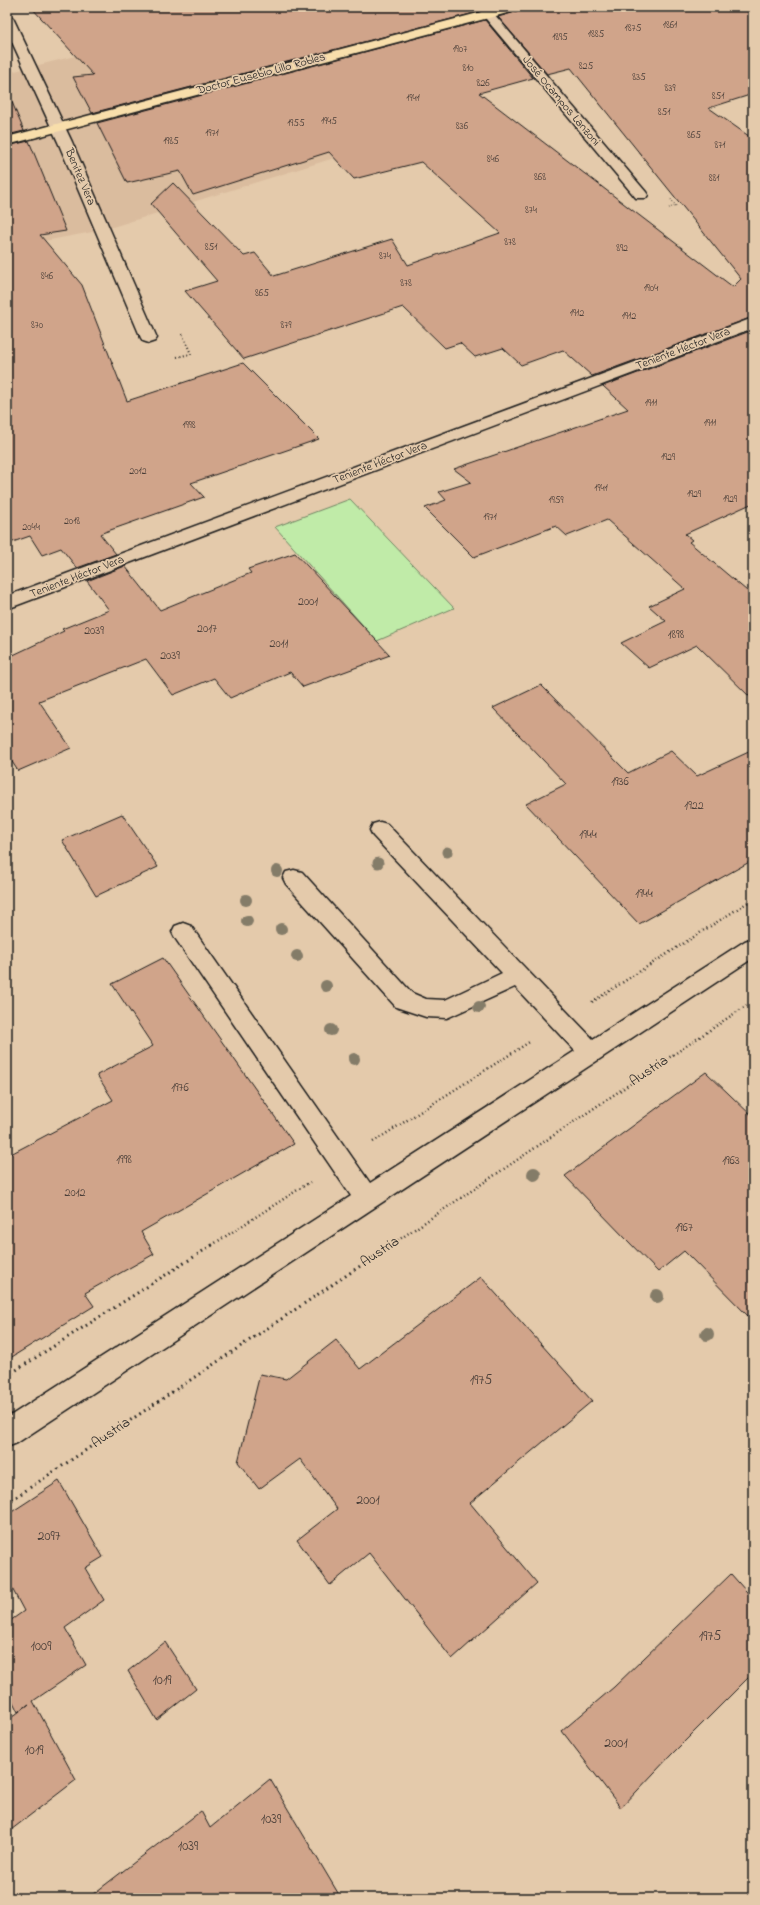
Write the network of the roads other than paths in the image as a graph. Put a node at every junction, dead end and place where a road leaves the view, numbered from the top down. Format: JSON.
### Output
{"nodes":[{"id":1,"x":515,"y":7,"type":"edge"},
{"id":2,"x":485,"y":11,"type":"edge"},
{"id":3,"x":7,"y":18,"type":"edge"},
{"id":4,"x":58,"y":128,"type":"junction"},
{"id":5,"x":7,"y":141,"type":"edge"},
{"id":6,"x":641,"y":195,"type":"dead end"},
{"id":7,"x":753,"y":323,"type":"edge"},
{"id":8,"x":149,"y":338,"type":"dead end"},
{"id":9,"x":7,"y":603,"type":"edge"},
{"id":10,"x":380,"y":830,"type":"dead end"},
{"id":11,"x":294,"y":878,"type":"dead end"},
{"id":12,"x":183,"y":932,"type":"dead end"},
{"id":13,"x":753,"y":946,"type":"edge"},
{"id":14,"x":518,"y":976,"type":"junction"},
{"id":15,"x":592,"y":1053,"type":"junction"},
{"id":16,"x":367,"y":1199,"type":"junction"},
{"id":17,"x":7,"y":1434,"type":"edge"}],
"edges":[{"from":1,"to":2,"type":"main road","name":"Doctor Eusebio Lillo Robles"},
{"from":2,"to":4,"type":"main road","name":"Doctor Eusebio Lillo Robles"},
{"from":2,"to":6,"type":"street","name":"José Ocampos Lanzoni"},
{"from":3,"to":4,"type":"street","name":"Benitez Vera"},
{"from":4,"to":5,"type":"main road","name":"Doctor Eusebio Lillo Robles"},
{"from":4,"to":8,"type":"street","name":"Benitez Vera"},
{"from":7,"to":9,"type":"street","name":"Teniente Héctor Vera"},
{"from":10,"to":14,"type":"street"},
{"from":11,"to":14,"type":"street"},
{"from":12,"to":16,"type":"street"},
{"from":13,"to":15,"type":"street"},
{"from":14,"to":15,"type":"street"},
{"from":15,"to":16,"type":"street"},
{"from":16,"to":17,"type":"street"}]}
